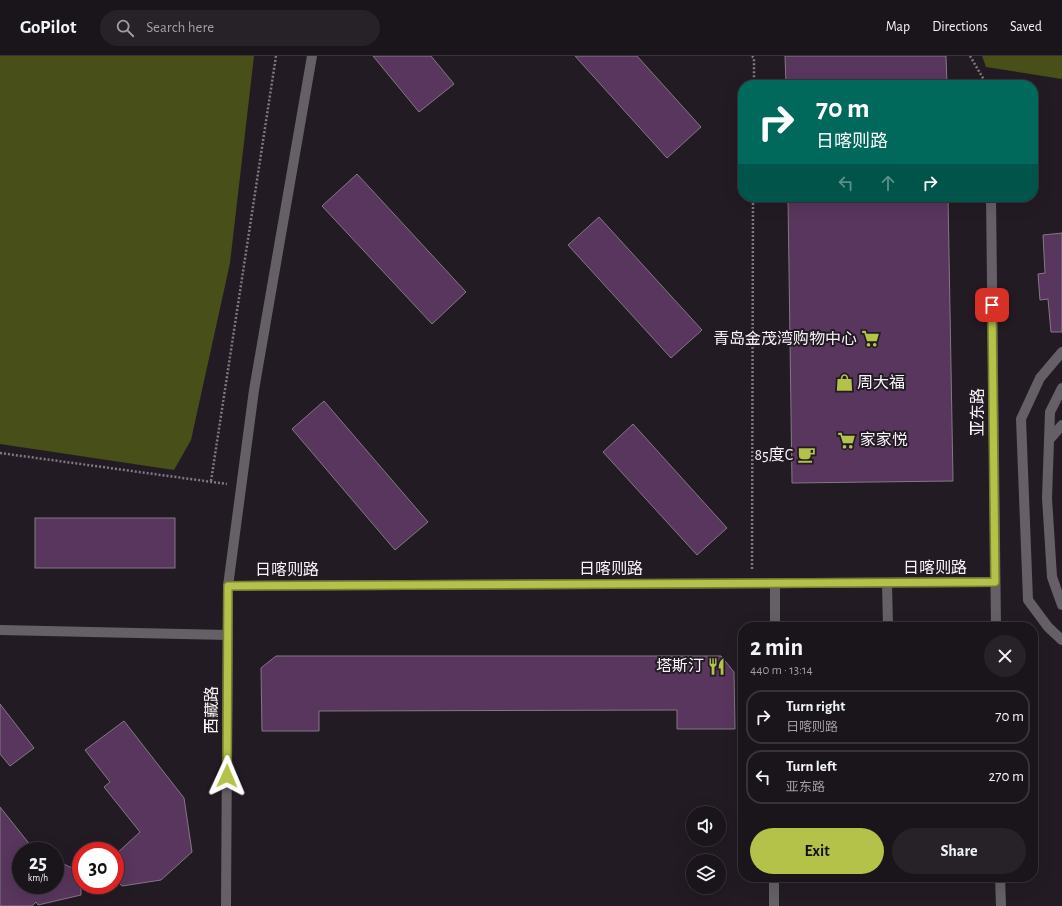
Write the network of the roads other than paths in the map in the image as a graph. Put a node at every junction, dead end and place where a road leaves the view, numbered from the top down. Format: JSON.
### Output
{"nodes":[{"id":1,"x":312,"y":56,"type":"edge"},
{"id":2,"x":992,"y":202,"type":"edge"},
{"id":3,"x":1062,"y":352,"type":"edge"},
{"id":4,"x":1062,"y":388,"type":"edge"},
{"id":5,"x":1062,"y":425,"type":"edge"},
{"id":6,"x":1049,"y":440,"type":"junction"},
{"id":7,"x":995,"y":582,"type":"junction"},
{"id":8,"x":775,"y":583,"type":"junction"},
{"id":9,"x":887,"y":583,"type":"junction"},
{"id":10,"x":228,"y":586,"type":"junction"},
{"id":11,"x":1062,"y":605,"type":"edge"},
{"id":12,"x":775,"y":622,"type":"edge"},
{"id":13,"x":888,"y":622,"type":"edge"},
{"id":14,"x":996,"y":622,"type":"edge"},
{"id":15,"x":0,"y":630,"type":"edge"},
{"id":16,"x":228,"y":635,"type":"junction"},
{"id":17,"x":1062,"y":640,"type":"edge"},
{"id":18,"x":774,"y":882,"type":"edge"},
{"id":19,"x":1000,"y":882,"type":"edge"},
{"id":20,"x":226,"y":906,"type":"edge"},
{"id":21,"x":774,"y":906,"type":"edge"},
{"id":22,"x":1001,"y":906,"type":"edge"}],
"edges":[{"from":1,"to":10,"type":"street","name":"西藏路"},
{"from":2,"to":7,"type":"street","name":"亚东路"},
{"from":3,"to":17,"type":"street"},
{"from":4,"to":6,"type":"street"},
{"from":5,"to":6,"type":"street"},
{"from":6,"to":11,"type":"street"},
{"from":7,"to":9,"type":"street","name":"日喀则路"},
{"from":7,"to":14,"type":"street","name":"亚东路"},
{"from":8,"to":9,"type":"street","name":"日喀则路"},
{"from":8,"to":10,"type":"street","name":"日喀则路"},
{"from":8,"to":12,"type":"street"},
{"from":9,"to":13,"type":"street"},
{"from":10,"to":16,"type":"street","name":"西藏路"},
{"from":15,"to":16,"type":"street"},
{"from":16,"to":20,"type":"street","name":"西藏路"},
{"from":18,"to":21,"type":"street"},
{"from":19,"to":22,"type":"street"}]}
